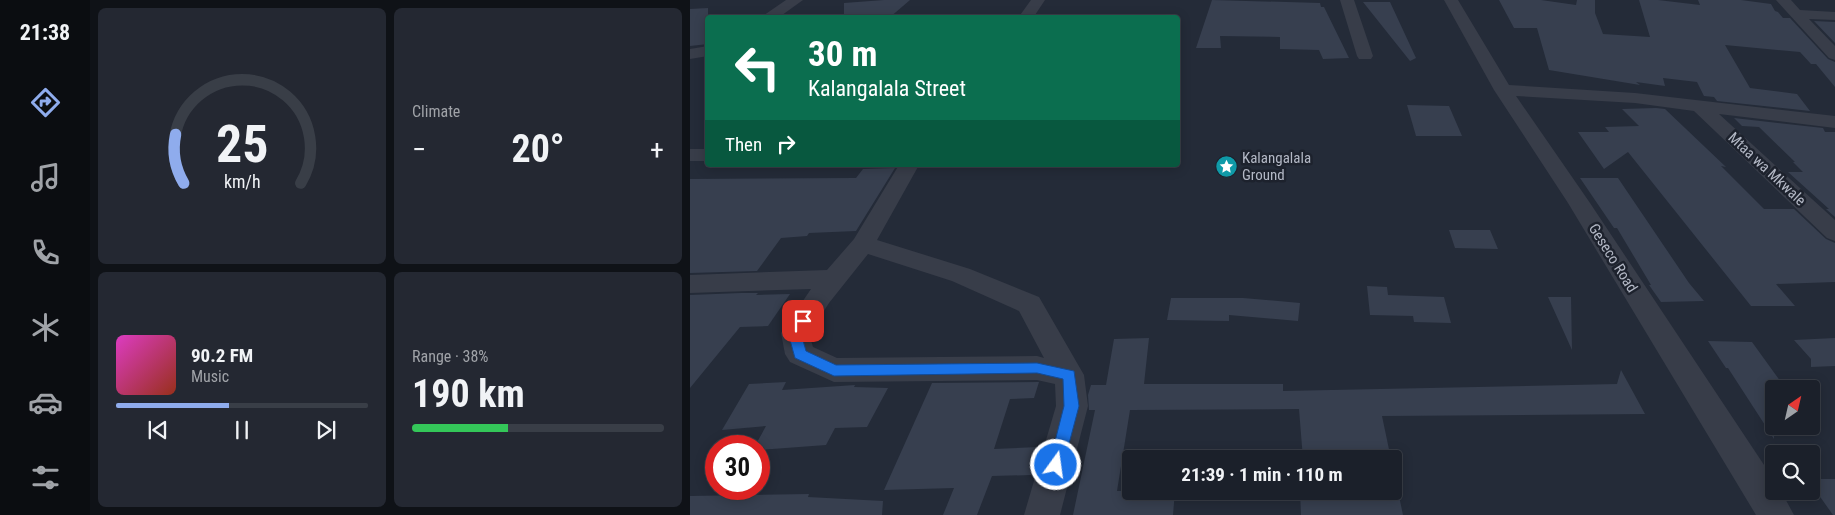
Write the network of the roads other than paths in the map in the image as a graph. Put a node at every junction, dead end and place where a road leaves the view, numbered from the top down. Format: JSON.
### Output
{"nodes":[{"id":1,"x":796,"y":0,"type":"edge"},
{"id":2,"x":1038,"y":0,"type":"edge"},
{"id":3,"x":1347,"y":0,"type":"edge"},
{"id":4,"x":1451,"y":0,"type":"edge"},
{"id":5,"x":1783,"y":0,"type":"edge"},
{"id":6,"x":1796,"y":14,"type":"junction"},
{"id":7,"x":772,"y":15,"type":"edge"},
{"id":8,"x":1027,"y":15,"type":"edge"},
{"id":9,"x":1835,"y":16,"type":"edge"},
{"id":10,"x":705,"y":52,"type":"edge"},
{"id":11,"x":690,"y":54,"type":"edge"},
{"id":12,"x":1835,"y":55,"type":"edge"},
{"id":13,"x":1365,"y":56,"type":"dead end"},
{"id":14,"x":1503,"y":90,"type":"junction"},
{"id":15,"x":1700,"y":106,"type":"junction"},
{"id":16,"x":1835,"y":122,"type":"edge"},
{"id":17,"x":690,"y":155,"type":"edge"},
{"id":18,"x":705,"y":155,"type":"edge"},
{"id":19,"x":908,"y":167,"type":"edge"},
{"id":20,"x":1835,"y":233,"type":"edge"},
{"id":21,"x":863,"y":244,"type":"junction"},
{"id":22,"x":833,"y":280,"type":"junction"},
{"id":23,"x":690,"y":284,"type":"edge"},
{"id":24,"x":1069,"y":375,"type":"junction"},
{"id":25,"x":1042,"y":515,"type":"edge"},
{"id":26,"x":1776,"y":515,"type":"edge"}],
"edges":[{"from":1,"to":7,"type":"street"},
{"from":2,"to":8,"type":"street"},
{"from":3,"to":13,"type":"street"},
{"from":4,"to":14,"type":"street","name":"Geseco Road"},
{"from":5,"to":6,"type":"street"},
{"from":6,"to":9,"type":"street"},
{"from":6,"to":12,"type":"street"},
{"from":10,"to":11,"type":"street"},
{"from":14,"to":15,"type":"street"},
{"from":14,"to":26,"type":"street","name":"Geseco Road"},
{"from":15,"to":16,"type":"street"},
{"from":15,"to":20,"type":"street","name":"Mtaa wa Mkwale"},
{"from":17,"to":18,"type":"street"},
{"from":19,"to":21,"type":"street"},
{"from":21,"to":22,"type":"street"},
{"from":21,"to":24,"type":"street"},
{"from":22,"to":23,"type":"street"},
{"from":22,"to":24,"type":"street"},
{"from":24,"to":25,"type":"street"}]}
